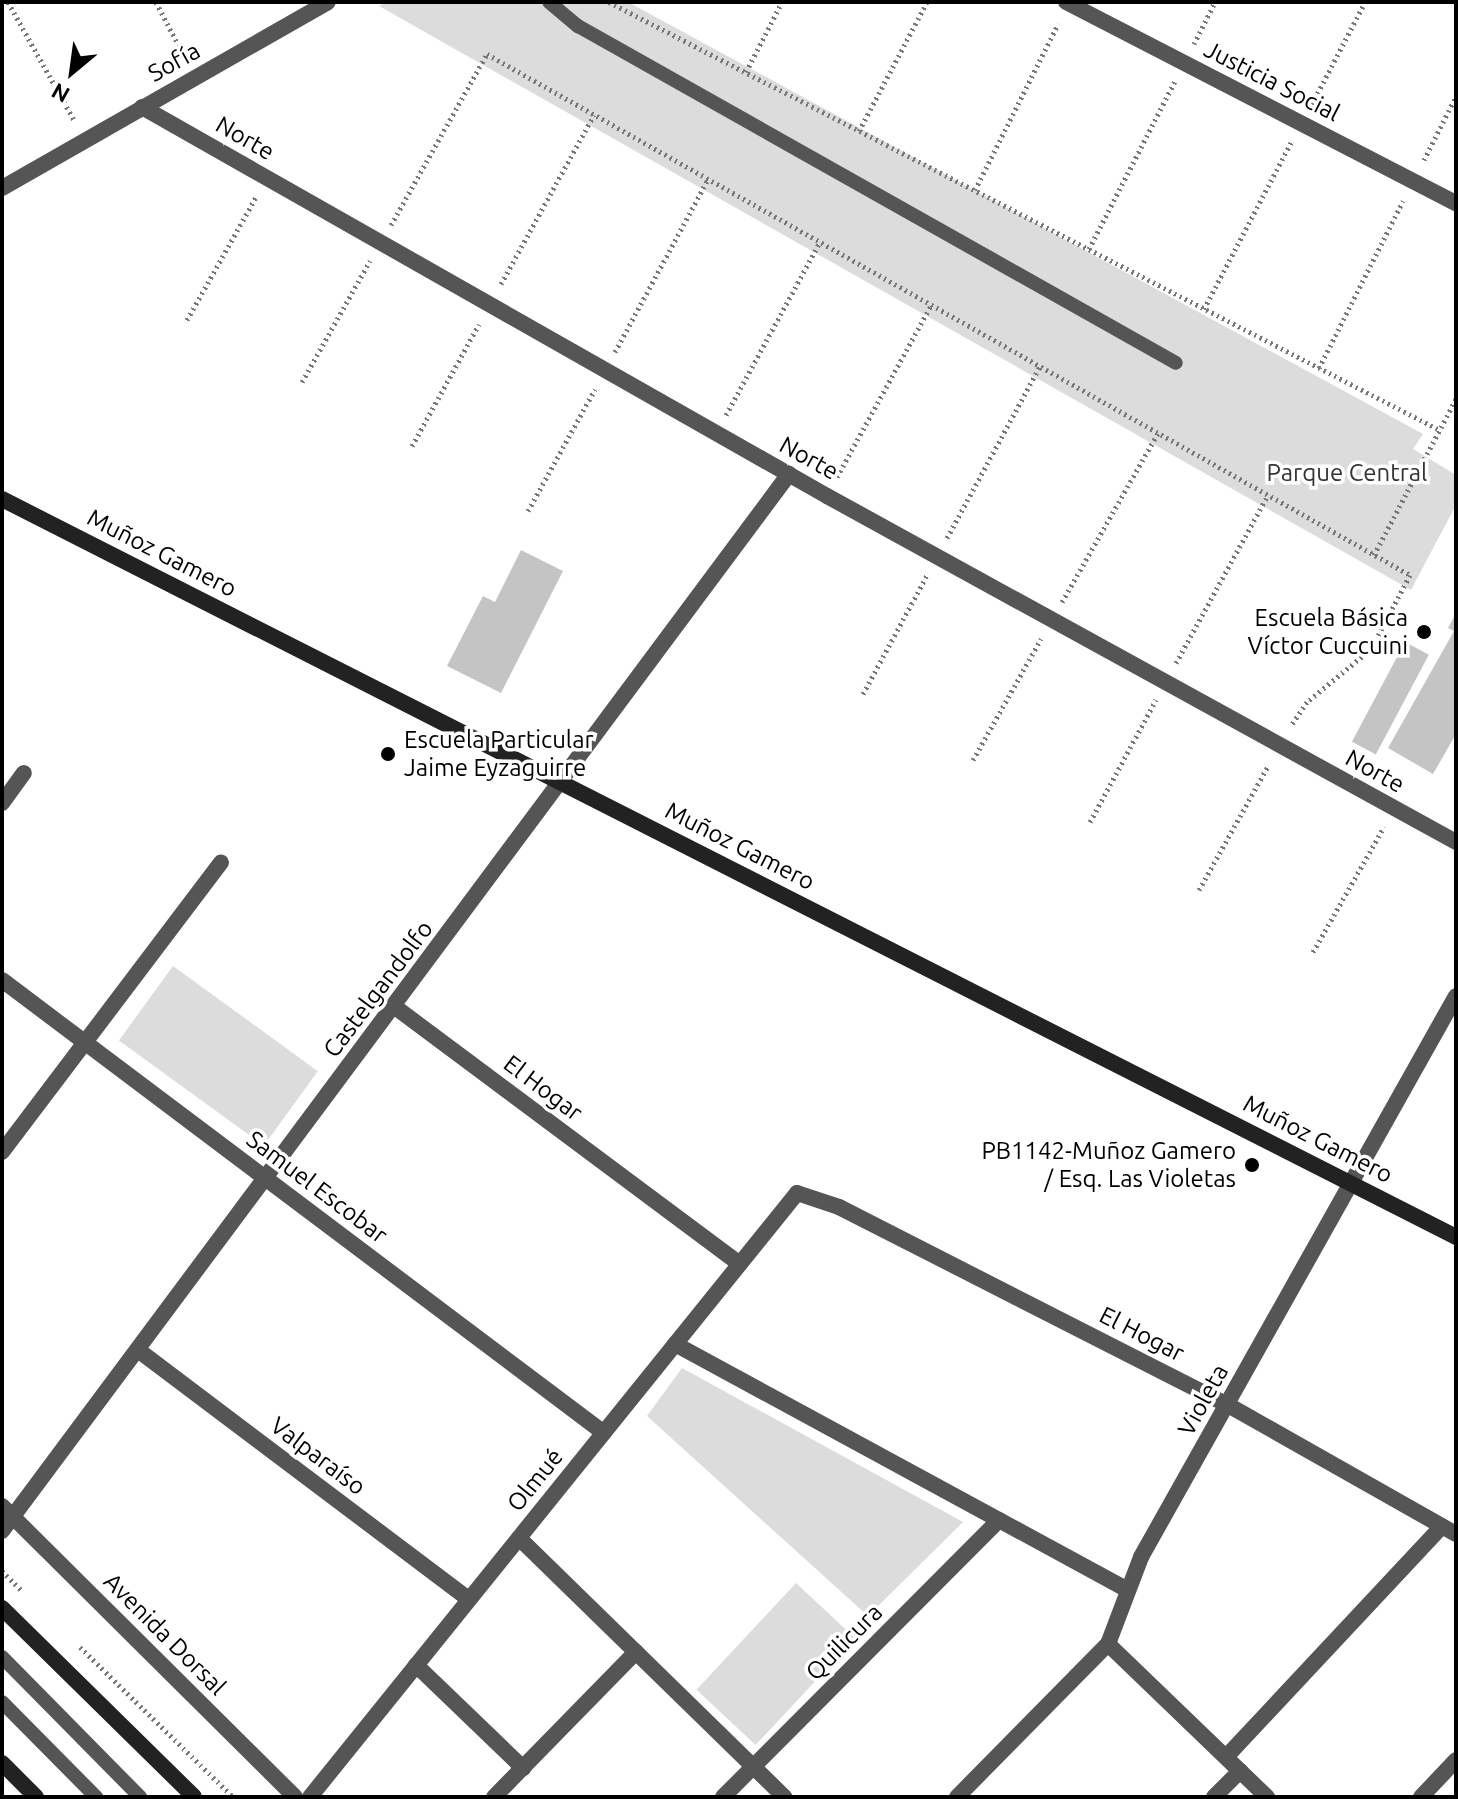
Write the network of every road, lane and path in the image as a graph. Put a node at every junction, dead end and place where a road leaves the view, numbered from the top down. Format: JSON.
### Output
{"nodes":[{"id":1,"x":8,"y":2,"type":"edge"},
{"id":2,"x":156,"y":2,"type":"edge"},
{"id":3,"x":328,"y":2,"type":"edge"},
{"id":4,"x":549,"y":2,"type":"edge"},
{"id":5,"x":609,"y":2,"type":"edge"},
{"id":6,"x":782,"y":2,"type":"edge"},
{"id":7,"x":927,"y":2,"type":"edge"},
{"id":8,"x":1215,"y":2,"type":"edge"},
{"id":9,"x":1365,"y":2,"type":"edge"},
{"id":10,"x":1068,"y":3,"type":"edge"},
{"id":11,"x":1184,"y":63,"type":"junction"},
{"id":12,"x":746,"y":72,"type":"junction"},
{"id":13,"x":195,"y":77,"type":"junction"},
{"id":14,"x":1456,"y":96,"type":"edge"},
{"id":15,"x":142,"y":107,"type":"junction"},
{"id":16,"x":594,"y":115,"type":"junction"},
{"id":17,"x":1302,"y":123,"type":"junction"},
{"id":18,"x":859,"y":131,"type":"junction"},
{"id":19,"x":85,"y":140,"type":"junction"},
{"id":20,"x":266,"y":178,"type":"junction"},
{"id":21,"x":708,"y":179,"type":"junction"},
{"id":22,"x":1413,"y":181,"type":"junction"},
{"id":23,"x":2,"y":188,"type":"edge"},
{"id":24,"x":975,"y":190,"type":"junction"},
{"id":25,"x":1456,"y":203,"type":"edge"},
{"id":26,"x":820,"y":242,"type":"junction"},
{"id":27,"x":380,"y":243,"type":"junction"},
{"id":28,"x":1089,"y":249,"type":"junction"},
{"id":29,"x":489,"y":305,"type":"junction"},
{"id":30,"x":931,"y":305,"type":"junction"},
{"id":31,"x":1204,"y":309,"type":"junction"},
{"id":32,"x":187,"y":320,"type":"dead end"},
{"id":33,"x":1176,"y":363,"type":"dead end"},
{"id":34,"x":1040,"y":366,"type":"junction"},
{"id":35,"x":1319,"y":368,"type":"junction"},
{"id":36,"x":605,"y":370,"type":"junction"},
{"id":37,"x":302,"y":382,"type":"dead end"},
{"id":38,"x":1456,"y":399,"type":"edge"},
{"id":39,"x":1440,"y":430,"type":"junction"},
{"id":40,"x":1158,"y":433,"type":"junction"},
{"id":41,"x":716,"y":434,"type":"junction"},
{"id":42,"x":412,"y":446,"type":"dead end"},
{"id":43,"x":789,"y":474,"type":"junction"},
{"id":44,"x":1268,"y":495,"type":"junction"},
{"id":45,"x":827,"y":496,"type":"junction"},
{"id":46,"x":2,"y":499,"type":"edge"},
{"id":47,"x":528,"y":511,"type":"dead end"},
{"id":48,"x":1374,"y":555,"type":"junction"},
{"id":49,"x":937,"y":557,"type":"junction"},
{"id":50,"x":1052,"y":620,"type":"junction"},
{"id":51,"x":1166,"y":683,"type":"junction"},
{"id":52,"x":863,"y":694,"type":"dead end"},
{"id":53,"x":1279,"y":746,"type":"junction"},
{"id":54,"x":973,"y":760,"type":"dead end"},
{"id":55,"x":24,"y":773,"type":"dead end"},
{"id":56,"x":563,"y":783,"type":"junction"},
{"id":57,"x":2,"y":803,"type":"edge"},
{"id":58,"x":1395,"y":809,"type":"junction"},
{"id":59,"x":1090,"y":822,"type":"dead end"},
{"id":60,"x":1456,"y":842,"type":"edge"},
{"id":61,"x":221,"y":862,"type":"dead end"},
{"id":62,"x":1199,"y":890,"type":"dead end"},
{"id":63,"x":1313,"y":952,"type":"dead end"},
{"id":64,"x":2,"y":980,"type":"edge"},
{"id":65,"x":1456,"y":996,"type":"edge"},
{"id":66,"x":395,"y":1007,"type":"junction"},
{"id":67,"x":85,"y":1043,"type":"junction"},
{"id":68,"x":2,"y":1152,"type":"edge"},
{"id":69,"x":266,"y":1179,"type":"junction"},
{"id":70,"x":1349,"y":1182,"type":"junction"},
{"id":71,"x":797,"y":1193,"type":"joint"},
{"id":72,"x":1456,"y":1237,"type":"edge"},
{"id":73,"x":740,"y":1264,"type":"junction"},
{"id":74,"x":675,"y":1344,"type":"junction"},
{"id":75,"x":138,"y":1350,"type":"junction"},
{"id":76,"x":1228,"y":1405,"type":"junction"},
{"id":77,"x":604,"y":1433,"type":"junction"},
{"id":78,"x":8,"y":1512,"type":"edge"},
{"id":79,"x":999,"y":1520,"type":"junction"},
{"id":80,"x":1449,"y":1530,"type":"edge"},
{"id":81,"x":2,"y":1531,"type":"edge"},
{"id":82,"x":519,"y":1538,"type":"junction"},
{"id":83,"x":2,"y":1571,"type":"edge"},
{"id":84,"x":1126,"y":1589,"type":"junction"},
{"id":85,"x":24,"y":1592,"type":"dead end"},
{"id":86,"x":469,"y":1599,"type":"junction"},
{"id":87,"x":2,"y":1608,"type":"edge"},
{"id":88,"x":68,"y":1635,"type":"dead end"},
{"id":89,"x":1108,"y":1644,"type":"junction"},
{"id":90,"x":636,"y":1652,"type":"junction"},
{"id":91,"x":2,"y":1657,"type":"edge"},
{"id":92,"x":416,"y":1665,"type":"junction"},
{"id":93,"x":2,"y":1702,"type":"edge"},
{"id":94,"x":1226,"y":1757,"type":"junction"},
{"id":95,"x":1456,"y":1760,"type":"edge"},
{"id":96,"x":2,"y":1763,"type":"edge"},
{"id":97,"x":753,"y":1767,"type":"junction"},
{"id":98,"x":523,"y":1768,"type":"junction"},
{"id":99,"x":1240,"y":1771,"type":"junction"},
{"id":100,"x":36,"y":1797,"type":"edge"},
{"id":101,"x":96,"y":1797,"type":"edge"},
{"id":102,"x":140,"y":1797,"type":"edge"},
{"id":103,"x":194,"y":1797,"type":"edge"},
{"id":104,"x":233,"y":1797,"type":"edge"},
{"id":105,"x":295,"y":1797,"type":"edge"},
{"id":106,"x":310,"y":1797,"type":"edge"},
{"id":107,"x":494,"y":1797,"type":"edge"},
{"id":108,"x":723,"y":1797,"type":"edge"},
{"id":109,"x":784,"y":1797,"type":"edge"},
{"id":110,"x":957,"y":1797,"type":"edge"},
{"id":111,"x":1214,"y":1797,"type":"edge"},
{"id":112,"x":1267,"y":1797,"type":"edge"},
{"id":113,"x":1421,"y":1797,"type":"edge"}],
"edges":[{"from":1,"to":19,"type":"path"},
{"from":2,"to":13,"type":"path"},
{"from":3,"to":13,"type":"street","name":"Sofía"},
{"from":4,"to":33,"type":"lane"},
{"from":5,"to":12,"type":"path"},
{"from":6,"to":12,"type":"path"},
{"from":7,"to":18,"type":"path"},
{"from":8,"to":11,"type":"path"},
{"from":9,"to":17,"type":"path"},
{"from":10,"to":11,"type":"street","name":"Justicia Social"},
{"from":10,"to":24,"type":"path"},
{"from":11,"to":17,"type":"street","name":"Justicia Social"},
{"from":11,"to":28,"type":"path"},
{"from":12,"to":18,"type":"path"},
{"from":13,"to":15,"type":"street","name":"Sofía"},
{"from":14,"to":22,"type":"path"},
{"from":15,"to":19,"type":"street","name":"Sofía"},
{"from":15,"to":20,"type":"street","name":"Norte"},
{"from":16,"to":21,"type":"path"},
{"from":16,"to":27,"type":"path"},
{"from":16,"to":29,"type":"path"},
{"from":17,"to":22,"type":"street","name":"Justicia Social"},
{"from":17,"to":31,"type":"path"},
{"from":18,"to":24,"type":"path"},
{"from":19,"to":23,"type":"street","name":"Sofía"},
{"from":20,"to":27,"type":"street","name":"Norte"},
{"from":20,"to":32,"type":"path"},
{"from":21,"to":26,"type":"path"},
{"from":21,"to":36,"type":"path"},
{"from":22,"to":25,"type":"street","name":"Justicia Social"},
{"from":22,"to":35,"type":"path"},
{"from":24,"to":28,"type":"path"},
{"from":26,"to":30,"type":"path"},
{"from":26,"to":41,"type":"path"},
{"from":27,"to":29,"type":"street","name":"Norte"},
{"from":27,"to":37,"type":"path"},
{"from":28,"to":31,"type":"path"},
{"from":29,"to":36,"type":"street","name":"Norte"},
{"from":29,"to":42,"type":"path"},
{"from":30,"to":34,"type":"path"},
{"from":30,"to":45,"type":"path"},
{"from":31,"to":35,"type":"path"},
{"from":34,"to":40,"type":"path"},
{"from":34,"to":49,"type":"path"},
{"from":35,"to":39,"type":"path"},
{"from":36,"to":41,"type":"street","name":"Norte"},
{"from":36,"to":47,"type":"path"},
{"from":38,"to":39,"type":"path"},
{"from":39,"to":48,"type":"path"},
{"from":40,"to":44,"type":"path"},
{"from":40,"to":50,"type":"path"},
{"from":41,"to":43,"type":"street","name":"Norte"},
{"from":43,"to":45,"type":"street","name":"Norte"},
{"from":43,"to":56,"type":"street","name":"Castelgandolfo"},
{"from":44,"to":48,"type":"path"},
{"from":44,"to":51,"type":"path"},
{"from":45,"to":49,"type":"street","name":"Norte"},
{"from":46,"to":56,"type":"street","name":"Muñoz Gamero"},
{"from":48,"to":53,"type":"path"},
{"from":49,"to":50,"type":"street","name":"Norte"},
{"from":49,"to":52,"type":"path"},
{"from":50,"to":51,"type":"street","name":"Norte"},
{"from":50,"to":54,"type":"path"},
{"from":51,"to":53,"type":"street","name":"Norte"},
{"from":51,"to":59,"type":"path"},
{"from":53,"to":58,"type":"street","name":"Norte"},
{"from":53,"to":62,"type":"path"},
{"from":55,"to":57,"type":"street"},
{"from":56,"to":66,"type":"street","name":"Castelgandolfo"},
{"from":56,"to":70,"type":"street","name":"Muñoz Gamero"},
{"from":58,"to":60,"type":"street","name":"Norte"},
{"from":58,"to":63,"type":"path"},
{"from":61,"to":67,"type":"street"},
{"from":64,"to":67,"type":"street","name":"Samuel Escobar"},
{"from":65,"to":70,"type":"street","name":"Violeta"},
{"from":66,"to":69,"type":"street","name":"Castelgandolfo"},
{"from":66,"to":73,"type":"street","name":"El Hogar"},
{"from":67,"to":68,"type":"street"},
{"from":67,"to":69,"type":"street","name":"Samuel Escobar"},
{"from":69,"to":75,"type":"street","name":"Castelgandolfo"},
{"from":69,"to":77,"type":"street","name":"Samuel Escobar"},
{"from":70,"to":72,"type":"street","name":"Muñoz Gamero"},
{"from":70,"to":76,"type":"street","name":"Violeta"},
{"from":71,"to":73,"type":"street","name":"Olmué"},
{"from":71,"to":76,"type":"street","name":"El Hogar"},
{"from":73,"to":74,"type":"street","name":"Olmué"},
{"from":74,"to":77,"type":"street","name":"Olmué"},
{"from":74,"to":79,"type":"street"},
{"from":75,"to":78,"type":"street","name":"Castelgandolfo"},
{"from":75,"to":86,"type":"street","name":"Valparaíso"},
{"from":76,"to":80,"type":"street","name":"El Hogar"},
{"from":76,"to":84,"type":"street","name":"Violeta"},
{"from":77,"to":82,"type":"street","name":"Olmué"},
{"from":78,"to":81,"type":"street","name":"Castelgandolfo"},
{"from":78,"to":105,"type":"street","name":"Avenida Dorsal"},
{"from":79,"to":84,"type":"street"},
{"from":79,"to":97,"type":"street","name":"Quilicura"},
{"from":80,"to":94,"type":"street"},
{"from":82,"to":86,"type":"street","name":"Olmué"},
{"from":82,"to":90,"type":"street"},
{"from":83,"to":85,"type":"path"},
{"from":84,"to":89,"type":"street","name":"Violeta"},
{"from":86,"to":92,"type":"street","name":"Olmué"},
{"from":87,"to":103,"type":"street"},
{"from":88,"to":104,"type":"path"},
{"from":89,"to":94,"type":"street"},
{"from":89,"to":110,"type":"street","name":"Violeta"},
{"from":90,"to":97,"type":"street"},
{"from":90,"to":98,"type":"street"},
{"from":91,"to":102,"type":"lane"},
{"from":92,"to":98,"type":"street"},
{"from":92,"to":106,"type":"street","name":"Olmué"},
{"from":93,"to":101,"type":"lane"},
{"from":94,"to":99,"type":"street"},
{"from":95,"to":113,"type":"street"},
{"from":96,"to":100,"type":"street"},
{"from":97,"to":108,"type":"street","name":"Quilicura"},
{"from":97,"to":109,"type":"street"},
{"from":98,"to":107,"type":"street"},
{"from":99,"to":111,"type":"street"},
{"from":99,"to":112,"type":"street"}]}
